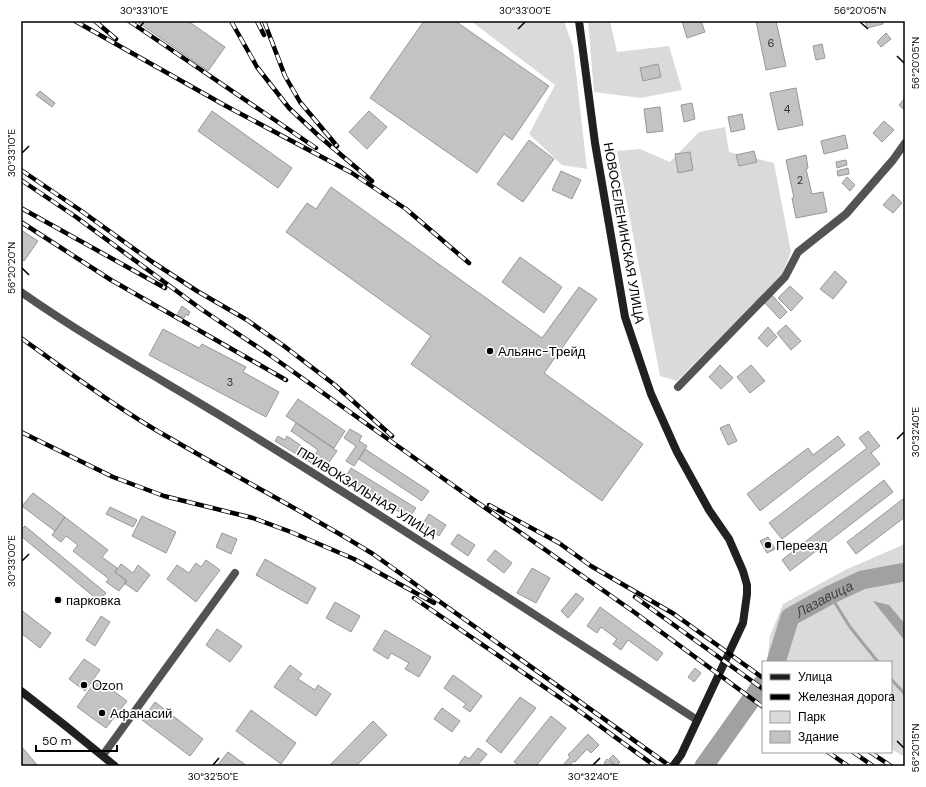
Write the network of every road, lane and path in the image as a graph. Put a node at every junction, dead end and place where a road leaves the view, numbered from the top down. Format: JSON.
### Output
{"nodes":[{"id":1,"x":579,"y":21,"type":"edge"},
{"id":2,"x":905,"y":143,"type":"edge"},
{"id":3,"x":21,"y":292,"type":"edge"},
{"id":4,"x":678,"y":387,"type":"dead end"},
{"id":5,"x":235,"y":573,"type":"dead end"},
{"id":6,"x":21,"y":691,"type":"edge"},
{"id":7,"x":697,"y":720,"type":"junction"},
{"id":8,"x":103,"y":755,"type":"junction"},
{"id":9,"x":115,"y":766,"type":"edge"},
{"id":10,"x":673,"y":766,"type":"edge"}],
"edges":[{"from":1,"to":7,"type":"main road","name":"НОВОСЕЛЕНИНСКАЯ УЛИЦА"},
{"from":2,"to":4,"type":"street"},
{"from":3,"to":7,"type":"street","name":"ПРИВОКЗАЛЬНАЯ УЛИЦА"},
{"from":5,"to":8,"type":"street"},
{"from":6,"to":8,"type":"main road"},
{"from":7,"to":10,"type":"main road","name":"НОВОСЕЛЕНИНСКАЯ УЛИЦА"},
{"from":8,"to":9,"type":"main road"}]}
